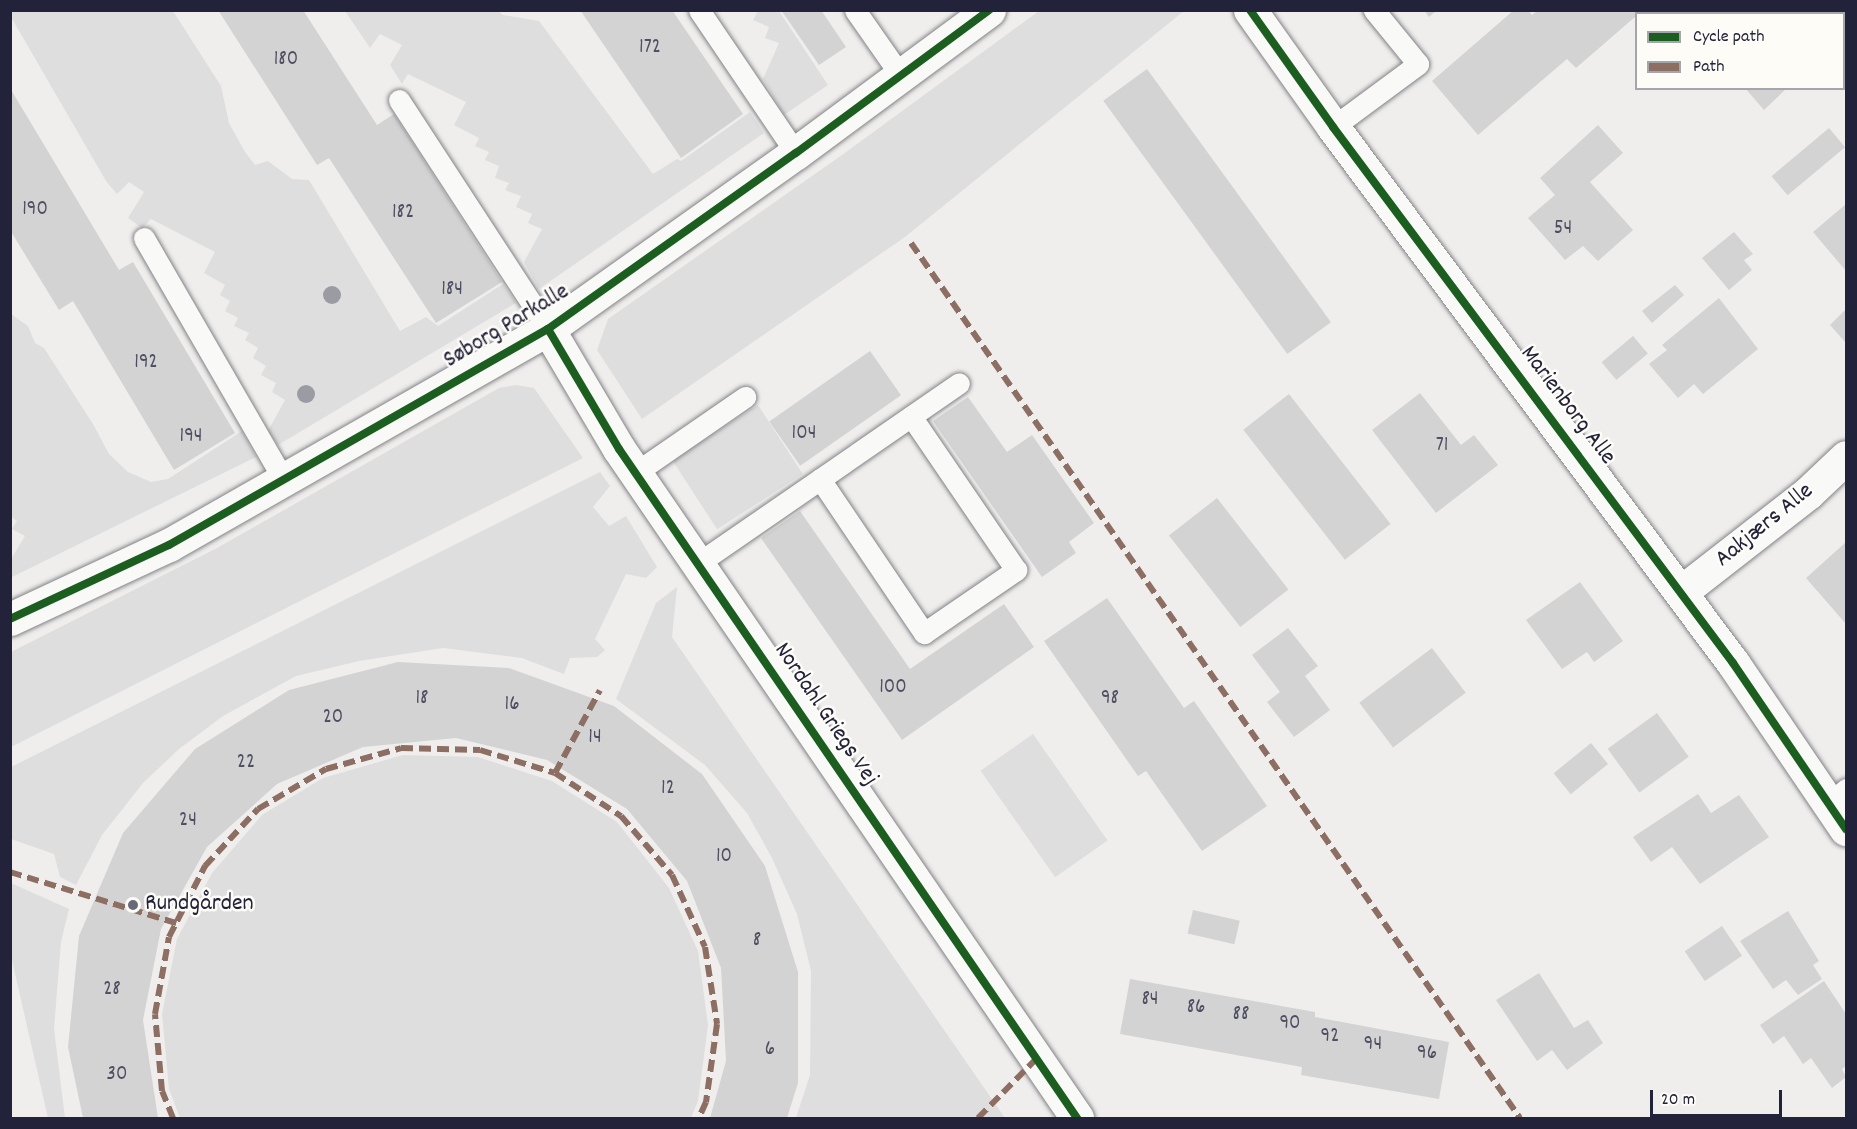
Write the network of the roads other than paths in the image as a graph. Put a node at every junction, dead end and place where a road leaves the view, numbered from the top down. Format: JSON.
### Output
{"nodes":[{"id":1,"x":699,"y":10,"type":"edge"},
{"id":2,"x":855,"y":10,"type":"edge"},
{"id":3,"x":989,"y":10,"type":"edge"},
{"id":4,"x":1250,"y":10,"type":"edge"},
{"id":5,"x":1374,"y":10,"type":"edge"},
{"id":6,"x":901,"y":76,"type":"junction"},
{"id":7,"x":399,"y":100,"type":"dead end"},
{"id":8,"x":1333,"y":127,"type":"junction"},
{"id":9,"x":796,"y":153,"type":"junction"},
{"id":10,"x":144,"y":238,"type":"dead end"},
{"id":11,"x":548,"y":329,"type":"junction"},
{"id":12,"x":959,"y":383,"type":"dead end"},
{"id":13,"x":745,"y":397,"type":"dead end"},
{"id":14,"x":911,"y":416,"type":"junction"},
{"id":15,"x":1846,"y":457,"type":"edge"},
{"id":16,"x":635,"y":473,"type":"junction"},
{"id":17,"x":283,"y":479,"type":"junction"},
{"id":18,"x":820,"y":479,"type":"junction"},
{"id":19,"x":697,"y":564,"type":"junction"},
{"id":20,"x":1681,"y":592,"type":"junction"},
{"id":21,"x":12,"y":614,"type":"edge"},
{"id":22,"x":1841,"y":807,"type":"edge"},
{"id":23,"x":1077,"y":1119,"type":"edge"}],
"edges":[{"from":1,"to":9,"type":"lane"},
{"from":2,"to":6,"type":"lane"},
{"from":3,"to":6,"type":"street","name":"Søborg Parkalle"},
{"from":4,"to":8,"type":"street","name":"Marienborg Alle"},
{"from":5,"to":8,"type":"lane"},
{"from":6,"to":9,"type":"street","name":"Søborg Parkalle"},
{"from":7,"to":11,"type":"lane"},
{"from":8,"to":20,"type":"street","name":"Marienborg Alle"},
{"from":9,"to":11,"type":"street","name":"Søborg Parkalle"},
{"from":10,"to":17,"type":"lane"},
{"from":11,"to":16,"type":"street","name":"Nordahl Griegs Vej"},
{"from":11,"to":17,"type":"street","name":"Søborg Parkalle"},
{"from":12,"to":14,"type":"lane"},
{"from":13,"to":16,"type":"lane"},
{"from":14,"to":18,"type":"lane"},
{"from":14,"to":18,"type":"lane"},
{"from":15,"to":20,"type":"street","name":"Aakjærs Alle"},
{"from":16,"to":19,"type":"street","name":"Nordahl Griegs Vej"},
{"from":17,"to":21,"type":"street","name":"Søborg Parkalle"},
{"from":18,"to":19,"type":"lane"},
{"from":19,"to":23,"type":"street","name":"Nordahl Griegs Vej"},
{"from":20,"to":22,"type":"street","name":"Marienborg Alle"}]}
